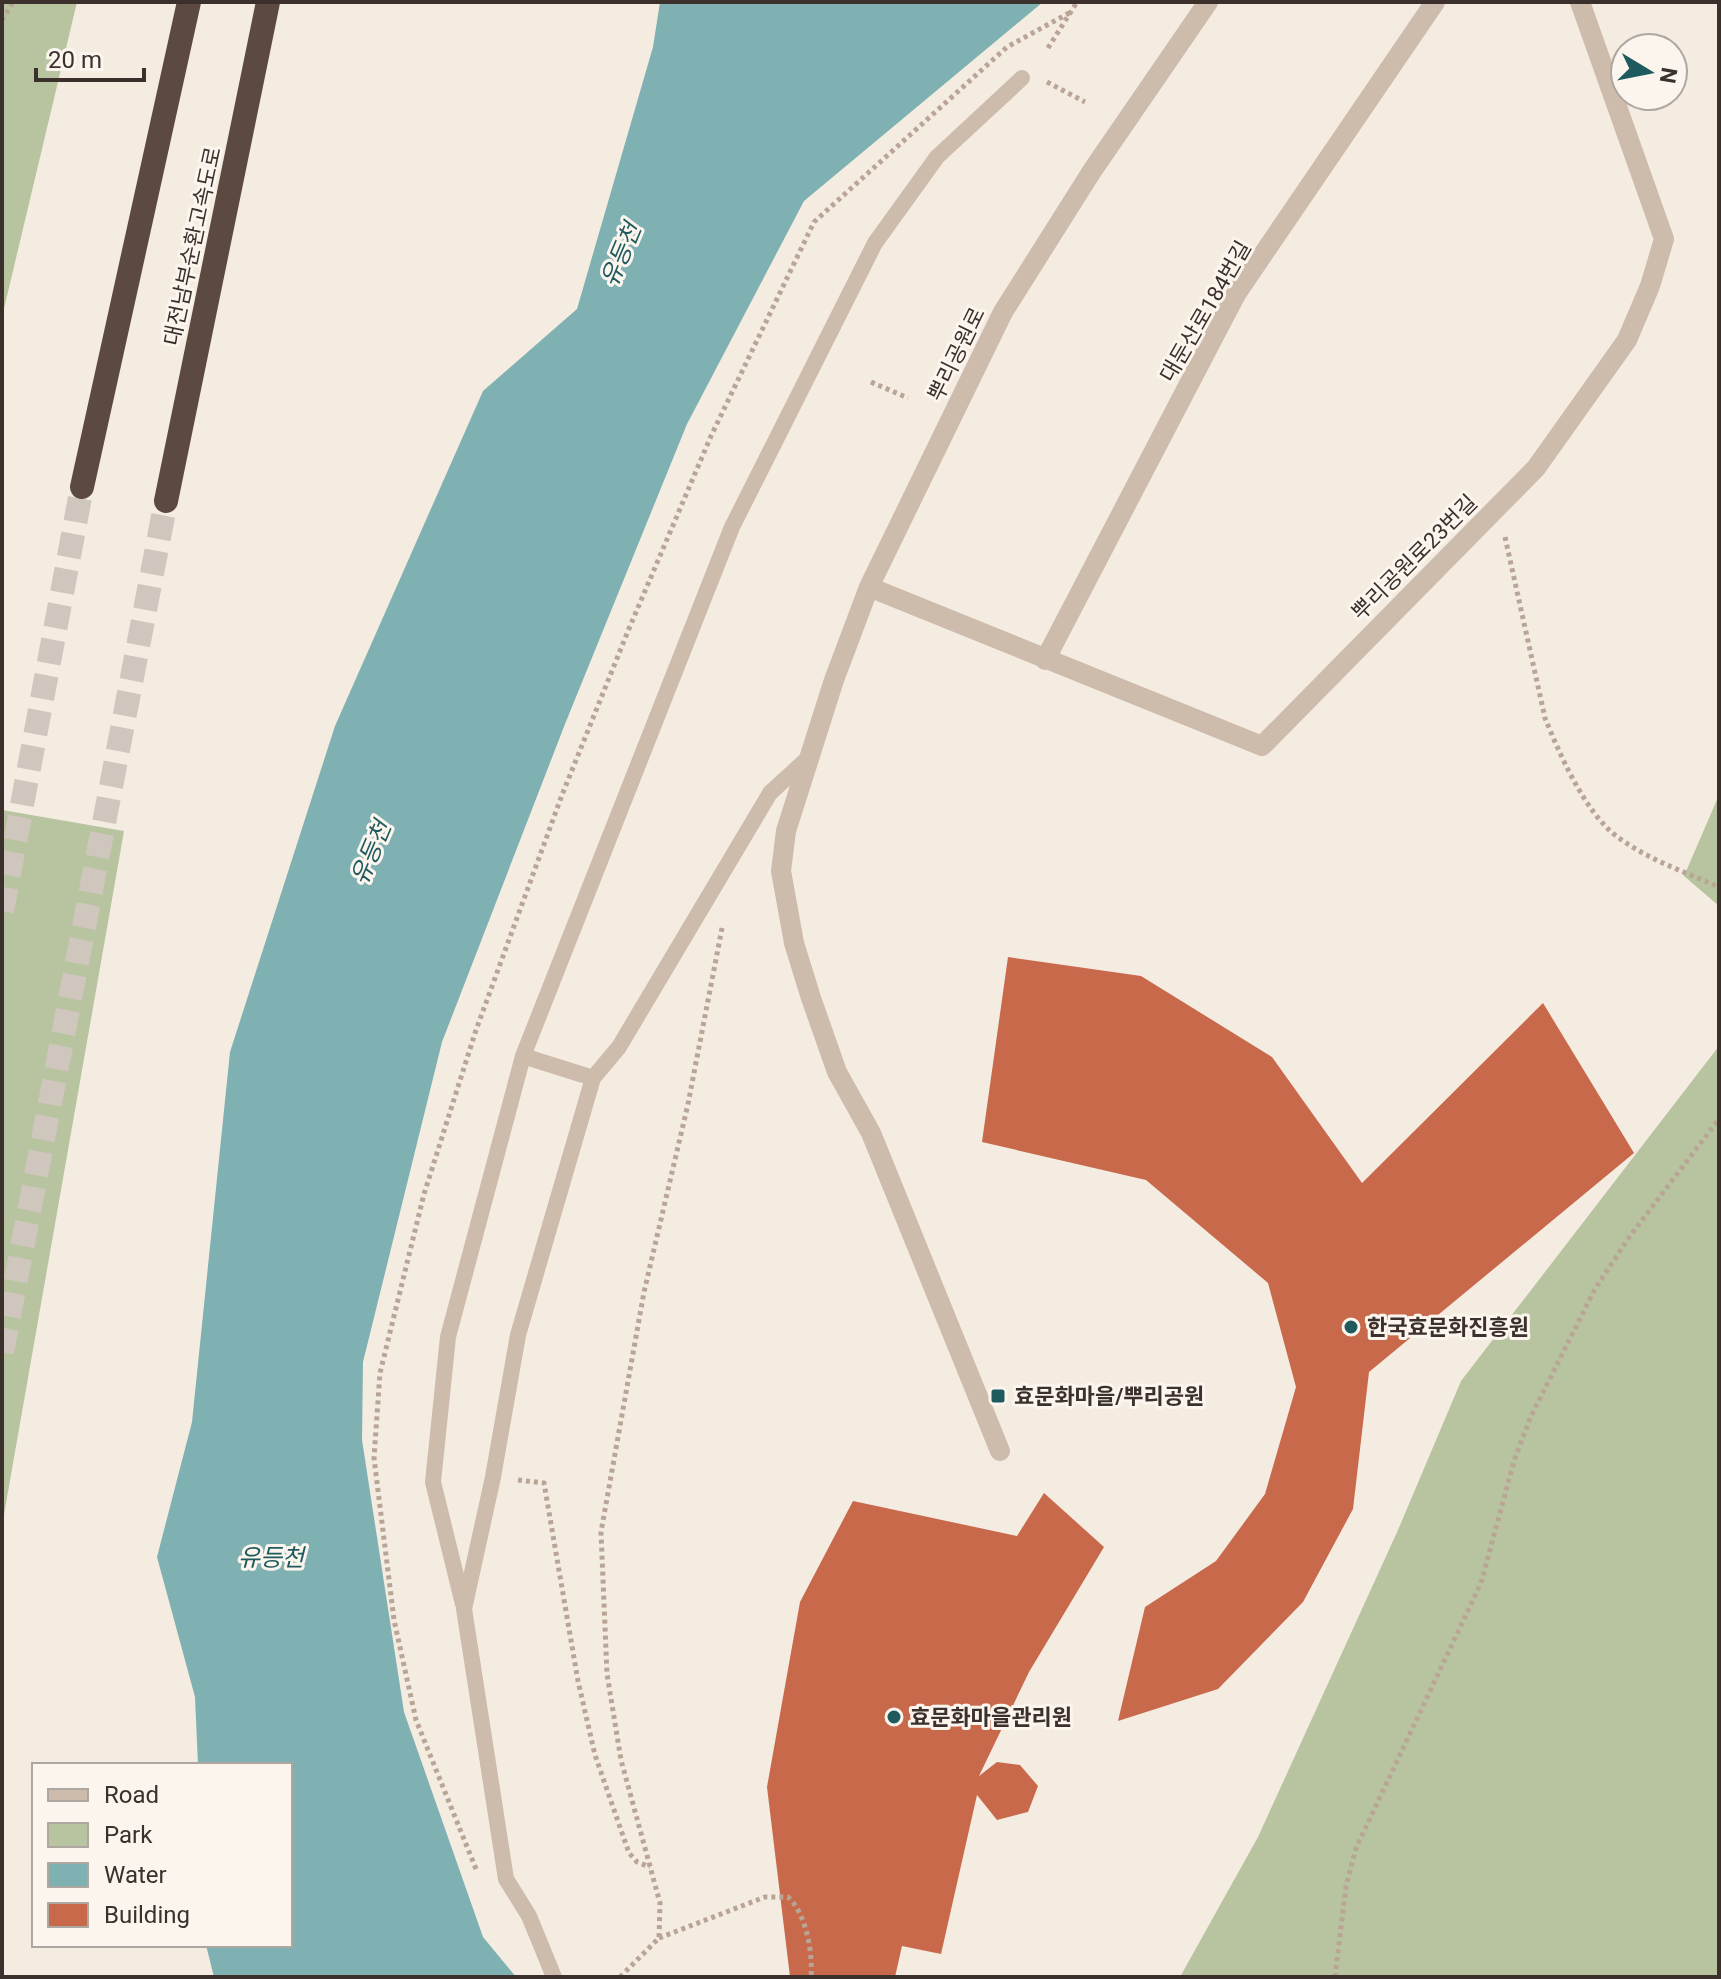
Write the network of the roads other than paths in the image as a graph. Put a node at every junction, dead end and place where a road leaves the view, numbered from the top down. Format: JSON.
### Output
{"nodes":[{"id":1,"x":189,"y":2,"type":"edge"},
{"id":2,"x":268,"y":2,"type":"edge"},
{"id":3,"x":282,"y":2,"type":"edge"},
{"id":4,"x":1208,"y":2,"type":"edge"},
{"id":5,"x":1435,"y":2,"type":"edge"},
{"id":6,"x":1580,"y":2,"type":"edge"},
{"id":7,"x":1022,"y":78,"type":"dead end"},
{"id":8,"x":248,"y":104,"type":"junction"},
{"id":9,"x":82,"y":487,"type":"tunnel mouth"},
{"id":10,"x":166,"y":501,"type":"tunnel mouth"},
{"id":11,"x":869,"y":587,"type":"junction"},
{"id":12,"x":1045,"y":660,"type":"junction"},
{"id":13,"x":807,"y":759,"type":"junction"},
{"id":14,"x":523,"y":1056,"type":"junction"},
{"id":15,"x":593,"y":1078,"type":"junction"},
{"id":16,"x":1000,"y":1451,"type":"dead end"},
{"id":17,"x":464,"y":1609,"type":"junction"},
{"id":18,"x":554,"y":1977,"type":"edge"}],
"edges":[{"from":1,"to":9,"type":"highway"},
{"from":2,"to":8,"type":"highway","name":"대전남부순환고속도로"},
{"from":3,"to":8,"type":"highway"},
{"from":4,"to":11,"type":"street","name":"뿌리공원로"},
{"from":5,"to":12,"type":"street","name":"대둔산로184번길"},
{"from":6,"to":12,"type":"street","name":"뿌리공원로23번길"},
{"from":7,"to":14,"type":"lane"},
{"from":8,"to":10,"type":"highway","name":"대전남부순환고속도로"},
{"from":11,"to":12,"type":"street","name":"뿌리공원로23번길"},
{"from":11,"to":13,"type":"street","name":"뿌리공원로"},
{"from":13,"to":15,"type":"lane"},
{"from":13,"to":16,"type":"street","name":"뿌리공원로"},
{"from":14,"to":15,"type":"lane"},
{"from":14,"to":17,"type":"lane"},
{"from":15,"to":17,"type":"lane"},
{"from":17,"to":18,"type":"lane"}]}
